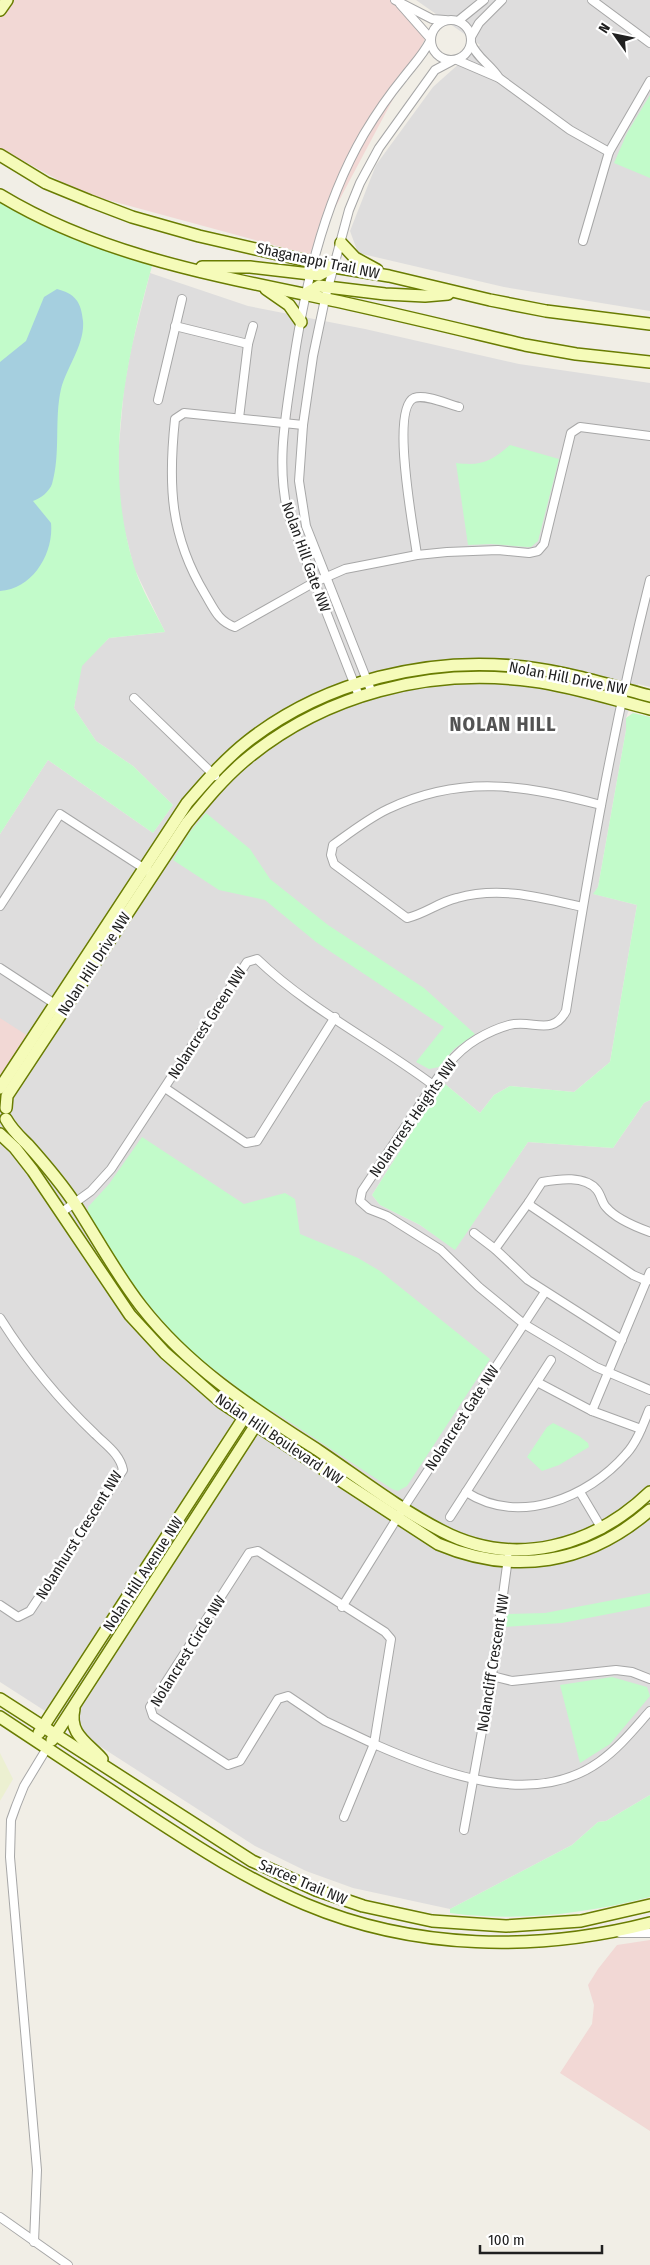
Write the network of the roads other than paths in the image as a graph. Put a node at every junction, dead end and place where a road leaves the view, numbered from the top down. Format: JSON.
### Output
{"nodes":[{"id":1,"x":7,"y":0,"type":"edge"},
{"id":2,"x":484,"y":0,"type":"edge"},
{"id":3,"x":502,"y":0,"type":"edge"},
{"id":4,"x":592,"y":0,"type":"edge"},
{"id":5,"x":397,"y":1,"type":"edge"},
{"id":6,"x":0,"y":10,"type":"edge"},
{"id":7,"x":445,"y":20,"type":"junction"},
{"id":8,"x":458,"y":21,"type":"junction"},
{"id":9,"x":430,"y":39,"type":"junction"},
{"id":10,"x":471,"y":40,"type":"junction"},
{"id":11,"x":650,"y":43,"type":"edge"},
{"id":12,"x":454,"y":60,"type":"junction"},
{"id":13,"x":499,"y":78,"type":"junction"},
{"id":14,"x":650,"y":81,"type":"edge"},
{"id":15,"x":609,"y":152,"type":"junction"},
{"id":16,"x":0,"y":155,"type":"edge"},
{"id":17,"x":0,"y":195,"type":"edge"},
{"id":18,"x":583,"y":241,"type":"dead end"},
{"id":19,"x":341,"y":243,"type":"junction"},
{"id":20,"x":313,"y":262,"type":"junction"},
{"id":21,"x":334,"y":267,"type":"junction"},
{"id":22,"x":186,"y":268,"type":"junction"},
{"id":23,"x":310,"y":275,"type":"junction"},
{"id":24,"x":389,"y":276,"type":"junction"},
{"id":25,"x":262,"y":286,"type":"junction"},
{"id":26,"x":329,"y":287,"type":"junction"},
{"id":27,"x":305,"y":294,"type":"junction"},
{"id":28,"x":460,"y":294,"type":"junction"},
{"id":29,"x":182,"y":299,"type":"dead end"},
{"id":30,"x":326,"y":299,"type":"junction"},
{"id":31,"x":301,"y":322,"type":"junction"},
{"id":32,"x":650,"y":324,"type":"edge"},
{"id":33,"x":175,"y":326,"type":"junction"},
{"id":34,"x":253,"y":326,"type":"dead end"},
{"id":35,"x":248,"y":344,"type":"junction"},
{"id":36,"x":650,"y":362,"type":"edge"},
{"id":37,"x":158,"y":400,"type":"dead end"},
{"id":38,"x":459,"y":407,"type":"dead end"},
{"id":39,"x":239,"y":418,"type":"junction"},
{"id":40,"x":284,"y":422,"type":"junction"},
{"id":41,"x":304,"y":425,"type":"junction"},
{"id":42,"x":650,"y":436,"type":"edge"},
{"id":43,"x":417,"y":555,"type":"junction"},
{"id":44,"x":326,"y":578,"type":"junction"},
{"id":45,"x":650,"y":580,"type":"edge"},
{"id":46,"x":313,"y":583,"type":"junction"},
{"id":47,"x":368,"y":681,"type":"junction"},
{"id":48,"x":355,"y":684,"type":"junction"},
{"id":49,"x":624,"y":689,"type":"junction"},
{"id":50,"x":372,"y":693,"type":"junction"},
{"id":51,"x":359,"y":696,"type":"junction"},
{"id":52,"x":650,"y":696,"type":"edge"},
{"id":53,"x":134,"y":698,"type":"dead end"},
{"id":54,"x":621,"y":702,"type":"junction"},
{"id":55,"x":650,"y":709,"type":"edge"},
{"id":56,"x":212,"y":774,"type":"junction"},
{"id":57,"x":222,"y":782,"type":"junction"},
{"id":58,"x":601,"y":804,"type":"junction"},
{"id":59,"x":148,"y":871,"type":"junction"},
{"id":60,"x":0,"y":906,"type":"edge"},
{"id":61,"x":582,"y":907,"type":"junction"},
{"id":62,"x":0,"y":968,"type":"edge"},
{"id":63,"x":55,"y":1004,"type":"junction"},
{"id":64,"x":335,"y":1017,"type":"junction"},
{"id":65,"x":30,"y":1051,"type":"junction"},
{"id":66,"x":433,"y":1085,"type":"junction"},
{"id":67,"x":0,"y":1088,"type":"edge"},
{"id":68,"x":165,"y":1088,"type":"junction"},
{"id":69,"x":3,"y":1114,"type":"edge"},
{"id":70,"x":0,"y":1134,"type":"edge"},
{"id":71,"x":529,"y":1202,"type":"junction"},
{"id":72,"x":75,"y":1204,"type":"junction"},
{"id":73,"x":62,"y":1212,"type":"junction"},
{"id":74,"x":650,"y":1232,"type":"edge"},
{"id":75,"x":474,"y":1233,"type":"dead end"},
{"id":76,"x":496,"y":1249,"type":"junction"},
{"id":77,"x":650,"y":1272,"type":"edge"},
{"id":78,"x":647,"y":1281,"type":"junction"},
{"id":79,"x":545,"y":1292,"type":"junction"},
{"id":80,"x":0,"y":1318,"type":"edge"},
{"id":81,"x":524,"y":1324,"type":"junction"},
{"id":82,"x":622,"y":1340,"type":"junction"},
{"id":83,"x":551,"y":1360,"type":"dead end"},
{"id":84,"x":608,"y":1374,"type":"junction"},
{"id":85,"x":537,"y":1382,"type":"junction"},
{"id":86,"x":650,"y":1390,"type":"edge"},
{"id":87,"x":251,"y":1407,"type":"junction"},
{"id":88,"x":649,"y":1410,"type":"edge"},
{"id":89,"x":592,"y":1411,"type":"junction"},
{"id":90,"x":244,"y":1418,"type":"junction"},
{"id":91,"x":259,"y":1420,"type":"junction"},
{"id":92,"x":641,"y":1429,"type":"junction"},
{"id":93,"x":466,"y":1492,"type":"junction"},
{"id":94,"x":580,"y":1492,"type":"junction"},
{"id":95,"x":650,"y":1492,"type":"edge"},
{"id":96,"x":650,"y":1510,"type":"edge"},
{"id":97,"x":401,"y":1512,"type":"junction"},
{"id":98,"x":450,"y":1517,"type":"dead end"},
{"id":99,"x":602,"y":1529,"type":"junction"},
{"id":100,"x":509,"y":1549,"type":"junction"},
{"id":101,"x":508,"y":1562,"type":"junction"},
{"id":102,"x":0,"y":1605,"type":"edge"},
{"id":103,"x":342,"y":1607,"type":"junction"},
{"id":104,"x":492,"y":1676,"type":"junction"},
{"id":105,"x":650,"y":1679,"type":"edge"},
{"id":106,"x":0,"y":1699,"type":"edge"},
{"id":107,"x":75,"y":1704,"type":"junction"},
{"id":108,"x":650,"y":1711,"type":"edge"},
{"id":109,"x":0,"y":1717,"type":"edge"},
{"id":110,"x":43,"y":1727,"type":"junction"},
{"id":111,"x":55,"y":1735,"type":"junction"},
{"id":112,"x":35,"y":1740,"type":"junction"},
{"id":113,"x":374,"y":1744,"type":"junction"},
{"id":114,"x":47,"y":1748,"type":"junction"},
{"id":115,"x":108,"y":1769,"type":"junction"},
{"id":116,"x":474,"y":1778,"type":"junction"},
{"id":117,"x":344,"y":1817,"type":"dead end"},
{"id":118,"x":464,"y":1830,"type":"dead end"},
{"id":119,"x":650,"y":1905,"type":"edge"},
{"id":120,"x":650,"y":1924,"type":"edge"},
{"id":121,"x":613,"y":1933,"type":"junction"},
{"id":122,"x":650,"y":1933,"type":"edge"},
{"id":123,"x":0,"y":2217,"type":"edge"},
{"id":124,"x":34,"y":2242,"type":"junction"},
{"id":125,"x":68,"y":2265,"type":"edge"}],
"edges":[{"from":1,"to":6,"type":"street"},
{"from":2,"to":8,"type":"street"},
{"from":3,"to":10,"type":"street"},
{"from":4,"to":11,"type":"street"},
{"from":5,"to":7,"type":"street"},
{"from":5,"to":9,"type":"street"},
{"from":7,"to":8,"type":"street"},
{"from":7,"to":9,"type":"street"},
{"from":8,"to":10,"type":"street"},
{"from":9,"to":12,"type":"street"},
{"from":9,"to":20,"type":"street","name":"Nolan Hill Gate NW"},
{"from":10,"to":12,"type":"street"},
{"from":10,"to":13,"type":"street"},
{"from":12,"to":13,"type":"street"},
{"from":12,"to":19,"type":"street","name":"Nolan Hill Gate NW"},
{"from":13,"to":15,"type":"street"},
{"from":14,"to":15,"type":"street"},
{"from":15,"to":18,"type":"street"},
{"from":16,"to":20,"type":"street","name":"Shaganappi Trail NW"},
{"from":17,"to":22,"type":"street"},
{"from":19,"to":21,"type":"street","name":"Nolan Hill Gate NW"},
{"from":19,"to":24,"type":"street"},
{"from":20,"to":21,"type":"street","name":"Shaganappi Trail NW"},
{"from":20,"to":23,"type":"street","name":"Nolan Hill Gate NW"},
{"from":21,"to":23,"type":"street"},
{"from":21,"to":24,"type":"street","name":"Shaganappi Trail NW"},
{"from":21,"to":26,"type":"street","name":"Nolan Hill Gate NW"},
{"from":22,"to":23,"type":"street"},
{"from":22,"to":25,"type":"street"},
{"from":23,"to":27,"type":"street","name":"Nolan Hill Gate NW"},
{"from":24,"to":28,"type":"street","name":"Shaganappi Trail NW"},
{"from":25,"to":27,"type":"street"},
{"from":25,"to":31,"type":"street"},
{"from":26,"to":27,"type":"street"},
{"from":26,"to":28,"type":"street"},
{"from":26,"to":30,"type":"street","name":"Nolan Hill Gate NW"},
{"from":27,"to":30,"type":"street"},
{"from":27,"to":31,"type":"street","name":"Nolan Hill Gate NW"},
{"from":28,"to":32,"type":"street","name":"Shaganappi Trail NW"},
{"from":29,"to":33,"type":"street"},
{"from":30,"to":36,"type":"street"},
{"from":30,"to":41,"type":"street","name":"Nolan Hill Gate NW"},
{"from":31,"to":40,"type":"street","name":"Nolan Hill Gate NW"},
{"from":33,"to":35,"type":"street"},
{"from":33,"to":37,"type":"street"},
{"from":34,"to":35,"type":"street"},
{"from":35,"to":39,"type":"street"},
{"from":38,"to":43,"type":"street"},
{"from":39,"to":40,"type":"street"},
{"from":39,"to":46,"type":"street"},
{"from":40,"to":41,"type":"street"},
{"from":40,"to":46,"type":"street","name":"Nolan Hill Gate NW"},
{"from":41,"to":44,"type":"street","name":"Nolan Hill Gate NW"},
{"from":42,"to":43,"type":"street"},
{"from":43,"to":44,"type":"street"},
{"from":44,"to":46,"type":"street"},
{"from":44,"to":47,"type":"street","name":"Nolan Hill Gate NW"},
{"from":45,"to":49,"type":"street","name":"Nolancrest Heights NW"},
{"from":46,"to":48,"type":"street","name":"Nolan Hill Gate NW"},
{"from":47,"to":48,"type":"street","name":"Nolan Hill Drive NW"},
{"from":47,"to":49,"type":"street","name":"Nolan Hill Drive NW"},
{"from":47,"to":50,"type":"street","name":"Nolan Hill Gate NW"},
{"from":48,"to":51,"type":"street","name":"Nolan Hill Gate NW"},
{"from":48,"to":56,"type":"street","name":"Nolan Hill Drive NW"},
{"from":49,"to":52,"type":"street","name":"Nolan Hill Drive NW"},
{"from":49,"to":54,"type":"street","name":"Nolancrest Heights NW"},
{"from":50,"to":51,"type":"street","name":"Nolan Hill Drive NW"},
{"from":50,"to":54,"type":"street","name":"Nolan Hill Drive NW"},
{"from":51,"to":57,"type":"street","name":"Nolan Hill Drive NW"},
{"from":53,"to":56,"type":"street"},
{"from":54,"to":55,"type":"street","name":"Nolan Hill Drive NW"},
{"from":54,"to":58,"type":"street","name":"Nolancrest Heights NW"},
{"from":56,"to":57,"type":"street"},
{"from":56,"to":59,"type":"street","name":"Nolan Hill Drive NW"},
{"from":57,"to":59,"type":"street","name":"Nolan Hill Drive NW"},
{"from":58,"to":61,"type":"street","name":"Nolancrest Heights NW"},
{"from":58,"to":61,"type":"street"},
{"from":59,"to":60,"type":"street"},
{"from":59,"to":63,"type":"street","name":"Nolan Hill Drive NW"},
{"from":59,"to":65,"type":"street","name":"Nolan Hill Drive NW"},
{"from":61,"to":66,"type":"street","name":"Nolancrest Heights NW"},
{"from":62,"to":63,"type":"street","name":"Nolan Hill Drive NW"},
{"from":63,"to":65,"type":"street","name":"Nolan Hill Drive NW"},
{"from":64,"to":66,"type":"street","name":"Nolancrest Green NW"},
{"from":64,"to":68,"type":"street"},
{"from":64,"to":68,"type":"street","name":"Nolancrest Green NW"},
{"from":65,"to":67,"type":"street","name":"Nolan Hill Drive NW"},
{"from":65,"to":69,"type":"street","name":"Nolan Hill Drive NW"},
{"from":66,"to":81,"type":"street","name":"Nolancrest Heights NW"},
{"from":68,"to":72,"type":"street","name":"Nolancrest Green NW"},
{"from":69,"to":72,"type":"street","name":"Nolan Hill Boulevard NW"},
{"from":70,"to":73,"type":"street","name":"Nolan Hill Boulevard NW"},
{"from":71,"to":74,"type":"street"},
{"from":71,"to":76,"type":"street"},
{"from":71,"to":78,"type":"street"},
{"from":72,"to":73,"type":"street","name":"Nolancrest Green NW"},
{"from":72,"to":87,"type":"street","name":"Nolan Hill Boulevard NW"},
{"from":73,"to":90,"type":"street","name":"Nolan Hill Boulevard NW"},
{"from":75,"to":76,"type":"street"},
{"from":76,"to":79,"type":"street"},
{"from":77,"to":78,"type":"street"},
{"from":78,"to":82,"type":"street"},
{"from":79,"to":81,"type":"street"},
{"from":79,"to":82,"type":"street"},
{"from":80,"to":102,"type":"street","name":"Nolanhurst Crescent NW"},
{"from":81,"to":84,"type":"street","name":"Nolancrest Heights NW"},
{"from":81,"to":97,"type":"street","name":"Nolancrest Gate NW"},
{"from":82,"to":84,"type":"street"},
{"from":83,"to":85,"type":"street"},
{"from":84,"to":86,"type":"street","name":"Nolancrest Heights NW"},
{"from":84,"to":89,"type":"street"},
{"from":85,"to":89,"type":"street"},
{"from":85,"to":93,"type":"street"},
{"from":87,"to":90,"type":"street","name":"Nolan Hill Avenue NW"},
{"from":87,"to":91,"type":"street","name":"Nolan Hill Boulevard NW"},
{"from":88,"to":92,"type":"street"},
{"from":89,"to":92,"type":"street"},
{"from":90,"to":91,"type":"street","name":"Nolan Hill Boulevard NW"},
{"from":90,"to":110,"type":"street","name":"Nolan Hill Avenue NW"},
{"from":91,"to":97,"type":"street","name":"Nolan Hill Boulevard NW"},
{"from":91,"to":107,"type":"street","name":"Nolan Hill Avenue NW"},
{"from":92,"to":94,"type":"street"},
{"from":93,"to":94,"type":"street"},
{"from":93,"to":98,"type":"street"},
{"from":94,"to":99,"type":"street"},
{"from":95,"to":99,"type":"street","name":"Nolan Hill Boulevard NW"},
{"from":96,"to":101,"type":"street","name":"Nolan Hill Boulevard NW"},
{"from":97,"to":100,"type":"street","name":"Nolan Hill Boulevard NW"},
{"from":97,"to":101,"type":"street","name":"Nolan Hill Boulevard NW"},
{"from":97,"to":103,"type":"street"},
{"from":99,"to":100,"type":"street","name":"Nolan Hill Boulevard NW"},
{"from":100,"to":101,"type":"street","name":"Nolancliff Crescent NW"},
{"from":101,"to":104,"type":"street","name":"Nolancliff Crescent NW"},
{"from":103,"to":113,"type":"street","name":"Nolancrest Circle NW"},
{"from":103,"to":113,"type":"street","name":"Nolancrest Circle NW"},
{"from":104,"to":105,"type":"street"},
{"from":104,"to":116,"type":"street","name":"Nolancliff Crescent NW"},
{"from":106,"to":110,"type":"street","name":"Sarcee Trail NW"},
{"from":107,"to":111,"type":"street","name":"Nolan Hill Avenue NW"},
{"from":107,"to":115,"type":"street"},
{"from":108,"to":116,"type":"street"},
{"from":109,"to":112,"type":"street","name":"Sarcee Trail NW"},
{"from":110,"to":111,"type":"street","name":"Sarcee Trail NW"},
{"from":110,"to":112,"type":"street","name":"Nolan Hill Avenue NW"},
{"from":111,"to":114,"type":"street","name":"Nolan Hill Avenue NW"},
{"from":111,"to":115,"type":"street","name":"Sarcee Trail NW"},
{"from":112,"to":114,"type":"street","name":"Sarcee Trail NW"},
{"from":113,"to":116,"type":"street"},
{"from":113,"to":117,"type":"street"},
{"from":114,"to":121,"type":"street","name":"Sarcee Trail NW"},
{"from":114,"to":124,"type":"street"},
{"from":115,"to":119,"type":"street","name":"Sarcee Trail NW"},
{"from":116,"to":118,"type":"street","name":"Nolancliff Crescent NW"},
{"from":120,"to":121,"type":"street","name":"Sarcee Trail NW"},
{"from":121,"to":122,"type":"street"},
{"from":123,"to":124,"type":"street"},
{"from":124,"to":125,"type":"street"}]}
